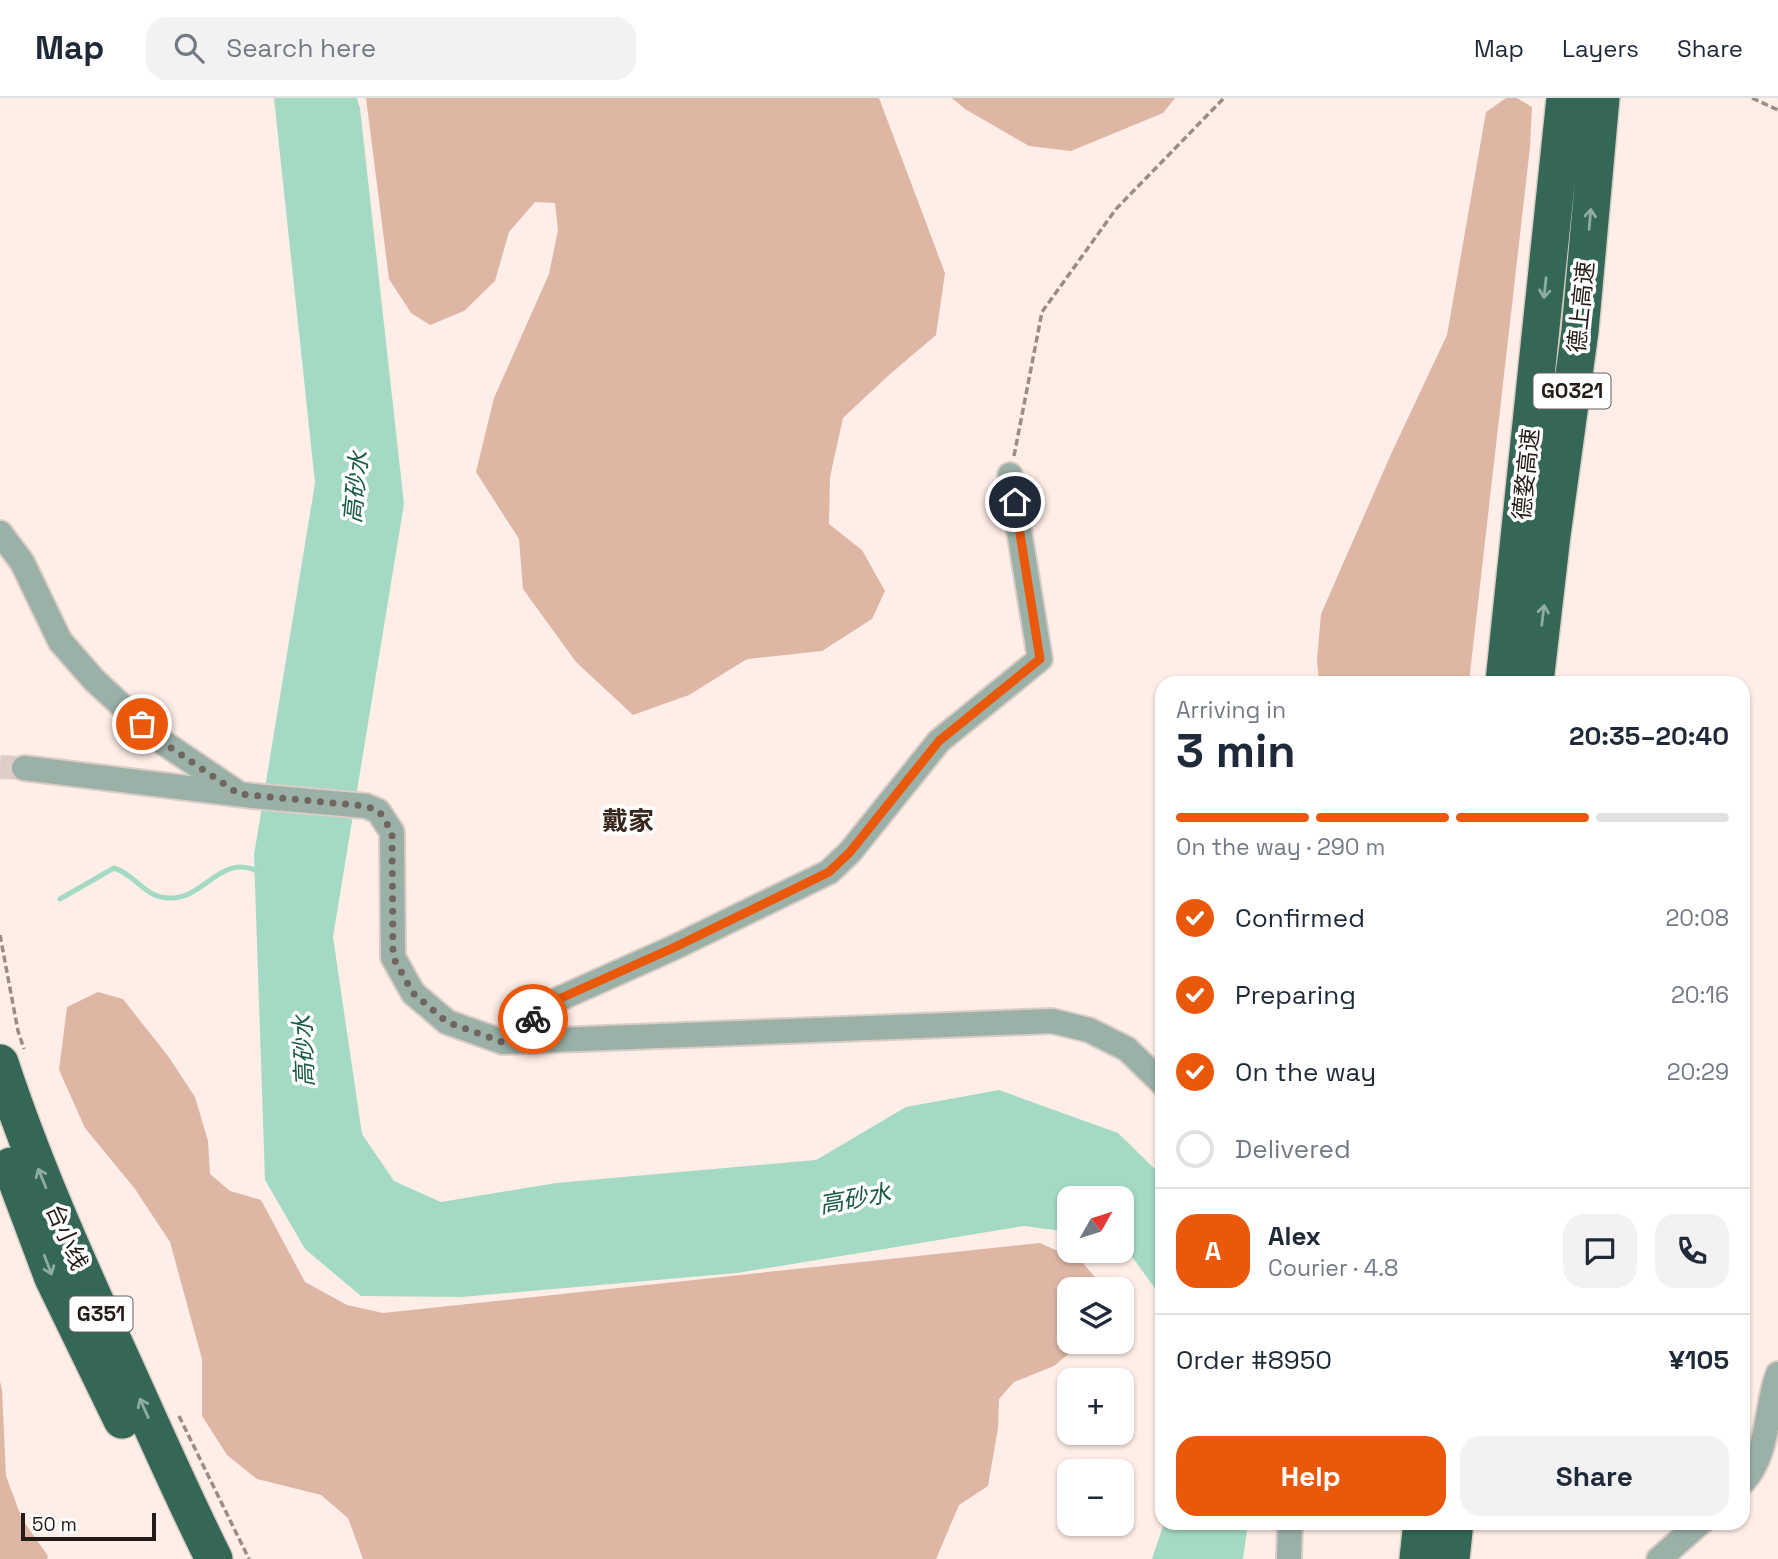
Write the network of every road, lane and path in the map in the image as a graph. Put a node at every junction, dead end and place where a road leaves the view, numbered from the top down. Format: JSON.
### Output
{"nodes":[{"id":1,"x":1224,"y":98,"type":"edge"},
{"id":2,"x":1565,"y":98,"type":"edge"},
{"id":3,"x":1601,"y":98,"type":"edge"},
{"id":4,"x":1752,"y":98,"type":"edge"},
{"id":5,"x":1778,"y":110,"type":"edge"},
{"id":6,"x":1010,"y":475,"type":"joint"},
{"id":7,"x":0,"y":533,"type":"edge"},
{"id":8,"x":1505,"y":676,"type":"edge"},
{"id":9,"x":1536,"y":676,"type":"edge"},
{"id":10,"x":24,"y":768,"type":"tunnel mouth"},
{"id":11,"x":246,"y":795,"type":"junction"},
{"id":12,"x":0,"y":935,"type":"edge"},
{"id":13,"x":502,"y":1042,"type":"junction"},
{"id":14,"x":13,"y":1060,"type":"edge"},
{"id":15,"x":1155,"y":1076,"type":"edge"},
{"id":16,"x":0,"y":1132,"type":"edge"},
{"id":17,"x":1778,"y":1374,"type":"edge"},
{"id":18,"x":176,"y":1409,"type":"dead end"},
{"id":19,"x":1750,"y":1470,"type":"edge"},
{"id":20,"x":1290,"y":1530,"type":"edge"},
{"id":21,"x":1692,"y":1530,"type":"edge"},
{"id":22,"x":192,"y":1559,"type":"edge"},
{"id":23,"x":214,"y":1559,"type":"edge"},
{"id":24,"x":250,"y":1559,"type":"edge"},
{"id":25,"x":1289,"y":1559,"type":"edge"},
{"id":26,"x":1659,"y":1559,"type":"edge"}],
"edges":[{"from":1,"to":6,"type":"path"},
{"from":2,"to":8,"type":"highway","name":"德婺高速","one_way":true},
{"from":9,"to":3,"type":"highway","name":"德上高速","number":"G0321","one_way":true},
{"from":4,"to":5,"type":"path"},
{"from":6,"to":13,"type":"street"},
{"from":7,"to":11,"type":"street"},
{"from":10,"to":11,"type":"street"},
{"from":11,"to":13,"type":"street"},
{"from":12,"to":14,"type":"path"},
{"from":13,"to":15,"type":"street"},
{"from":23,"to":14,"type":"highway","name":"台小线","number":"G351","one_way":true},
{"from":16,"to":22,"type":"highway","name":"台小线","number":"G351","one_way":true},
{"from":17,"to":19,"type":"street"},
{"from":18,"to":24,"type":"path"},
{"from":20,"to":25,"type":"street"},
{"from":21,"to":26,"type":"street"}]}
